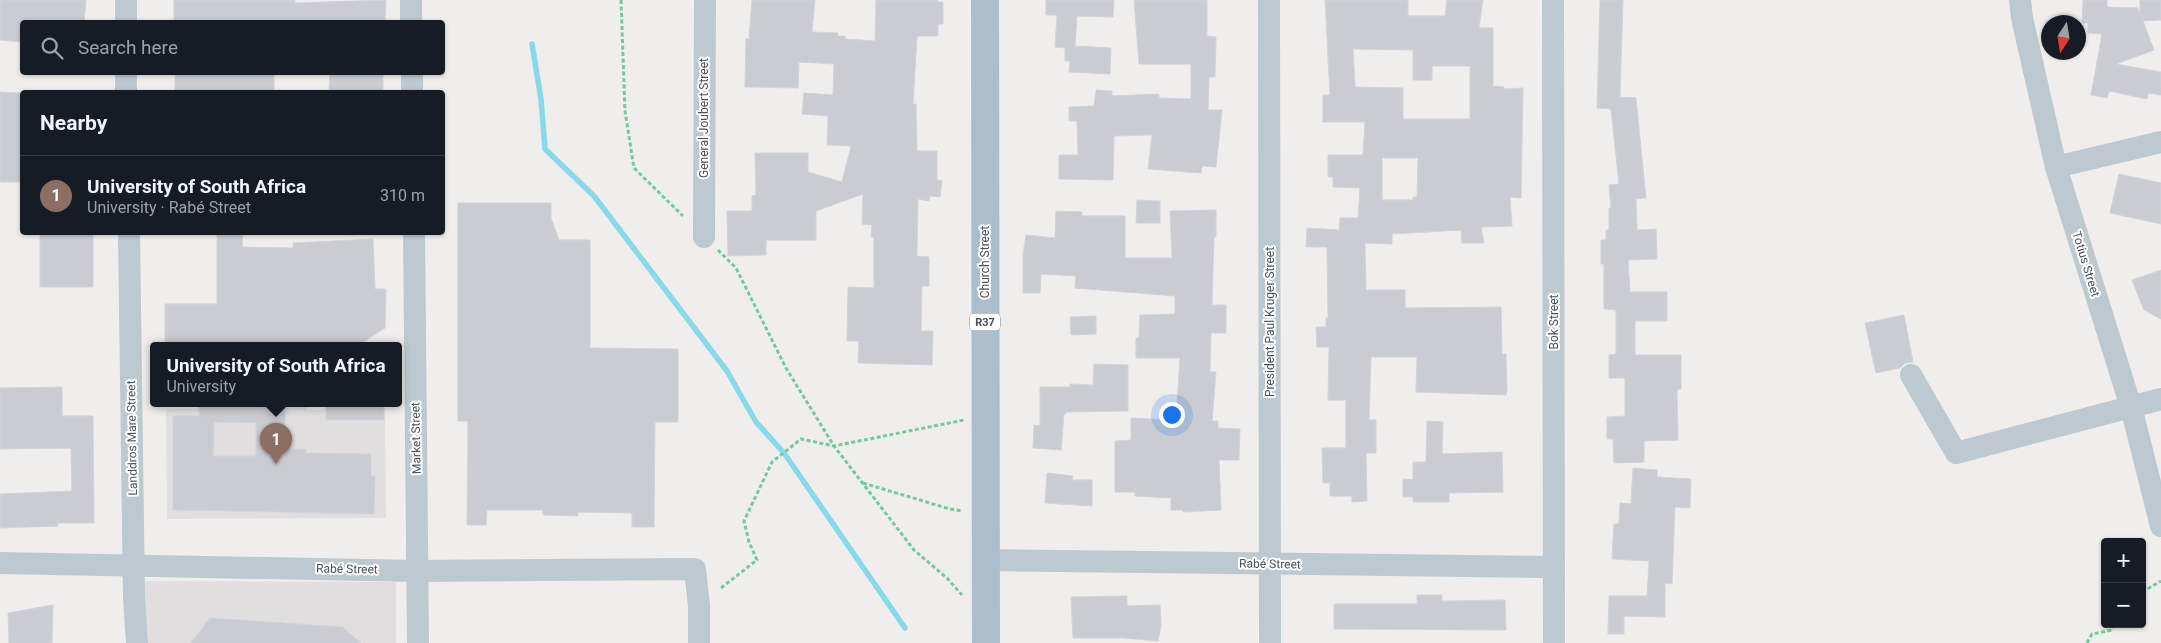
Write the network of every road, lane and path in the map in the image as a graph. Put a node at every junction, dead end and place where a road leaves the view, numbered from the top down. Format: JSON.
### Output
{"nodes":[{"id":1,"x":126,"y":0,"type":"edge"},
{"id":2,"x":411,"y":0,"type":"edge"},
{"id":3,"x":621,"y":0,"type":"edge"},
{"id":4,"x":705,"y":0,"type":"edge"},
{"id":5,"x":985,"y":0,"type":"edge"},
{"id":6,"x":1269,"y":0,"type":"edge"},
{"id":7,"x":1553,"y":0,"type":"edge"},
{"id":8,"x":2020,"y":0,"type":"edge"},
{"id":9,"x":126,"y":20,"type":"edge"},
{"id":10,"x":411,"y":20,"type":"edge"},
{"id":11,"x":126,"y":75,"type":"edge"},
{"id":12,"x":412,"y":75,"type":"edge"},
{"id":13,"x":126,"y":90,"type":"edge"},
{"id":14,"x":412,"y":90,"type":"edge"},
{"id":15,"x":2161,"y":142,"type":"edge"},
{"id":16,"x":2056,"y":167,"type":"junction"},
{"id":17,"x":128,"y":235,"type":"edge"},
{"id":18,"x":414,"y":235,"type":"edge"},
{"id":19,"x":704,"y":236,"type":"junction"},
{"id":20,"x":1911,"y":375,"type":"dead end"},
{"id":21,"x":2161,"y":399,"type":"edge"},
{"id":22,"x":2131,"y":408,"type":"junction"},
{"id":23,"x":985,"y":417,"type":"junction"},
{"id":24,"x":834,"y":446,"type":"junction"},
{"id":25,"x":863,"y":483,"type":"junction"},
{"id":26,"x":986,"y":513,"type":"junction"},
{"id":27,"x":2161,"y":526,"type":"edge"},
{"id":28,"x":985,"y":560,"type":"junction"},
{"id":29,"x":0,"y":563,"type":"edge"},
{"id":30,"x":1270,"y":564,"type":"junction"},
{"id":31,"x":134,"y":565,"type":"junction"},
{"id":32,"x":1554,"y":567,"type":"junction"},
{"id":33,"x":417,"y":571,"type":"junction"},
{"id":34,"x":2161,"y":581,"type":"edge"},
{"id":35,"x":721,"y":588,"type":"dead end"},
{"id":36,"x":2146,"y":590,"type":"edge"},
{"id":37,"x":2113,"y":628,"type":"edge"},
{"id":38,"x":986,"y":632,"type":"edge"},
{"id":39,"x":137,"y":643,"type":"edge"},
{"id":40,"x":418,"y":643,"type":"edge"},
{"id":41,"x":699,"y":643,"type":"edge"},
{"id":42,"x":1270,"y":643,"type":"edge"},
{"id":43,"x":1554,"y":643,"type":"edge"},
{"id":44,"x":2088,"y":643,"type":"edge"}],
"edges":[{"from":1,"to":9,"type":"street"},
{"from":2,"to":10,"type":"street"},
{"from":3,"to":19,"type":"path"},
{"from":4,"to":19,"type":"street","name":"General Joubert Street"},
{"from":5,"to":23,"type":"main road","name":"Church Street","number":"R37"},
{"from":6,"to":30,"type":"street","name":"President Paul Kruger Street"},
{"from":7,"to":32,"type":"street","name":"Bok Street"},
{"from":8,"to":16,"type":"street","name":"Totius Street"},
{"from":11,"to":13,"type":"street"},
{"from":12,"to":14,"type":"street"},
{"from":15,"to":16,"type":"street"},
{"from":16,"to":22,"type":"street","name":"Totius Street"},
{"from":17,"to":31,"type":"street","name":"Landdros Mare Street"},
{"from":18,"to":33,"type":"street","name":"Market Street"},
{"from":19,"to":24,"type":"path"},
{"from":20,"to":22,"type":"street"},
{"from":21,"to":22,"type":"street"},
{"from":22,"to":27,"type":"street","name":"Totius Street"},
{"from":23,"to":24,"type":"path"},
{"from":23,"to":26,"type":"main road","name":"Church Street","number":"R37"},
{"from":24,"to":25,"type":"path"},
{"from":24,"to":35,"type":"path"},
{"from":25,"to":26,"type":"path"},
{"from":25,"to":38,"type":"path"},
{"from":26,"to":28,"type":"main road","name":"Church Street","number":"R37"},
{"from":28,"to":30,"type":"street","name":"Rabé Street"},
{"from":28,"to":38,"type":"main road","name":"Church Street","number":"R37"},
{"from":29,"to":31,"type":"street","name":"Rabé Street"},
{"from":30,"to":32,"type":"street","name":"Rabé Street"},
{"from":30,"to":42,"type":"street","name":"President Paul Kruger Street"},
{"from":31,"to":33,"type":"street","name":"Rabé Street"},
{"from":31,"to":39,"type":"street","name":"Landdros Mare Street"},
{"from":32,"to":43,"type":"street","name":"Bok Street"},
{"from":33,"to":40,"type":"street","name":"Market Street"},
{"from":33,"to":41,"type":"street","name":"Rabé Street"},
{"from":34,"to":36,"type":"path"},
{"from":37,"to":44,"type":"path"}]}
